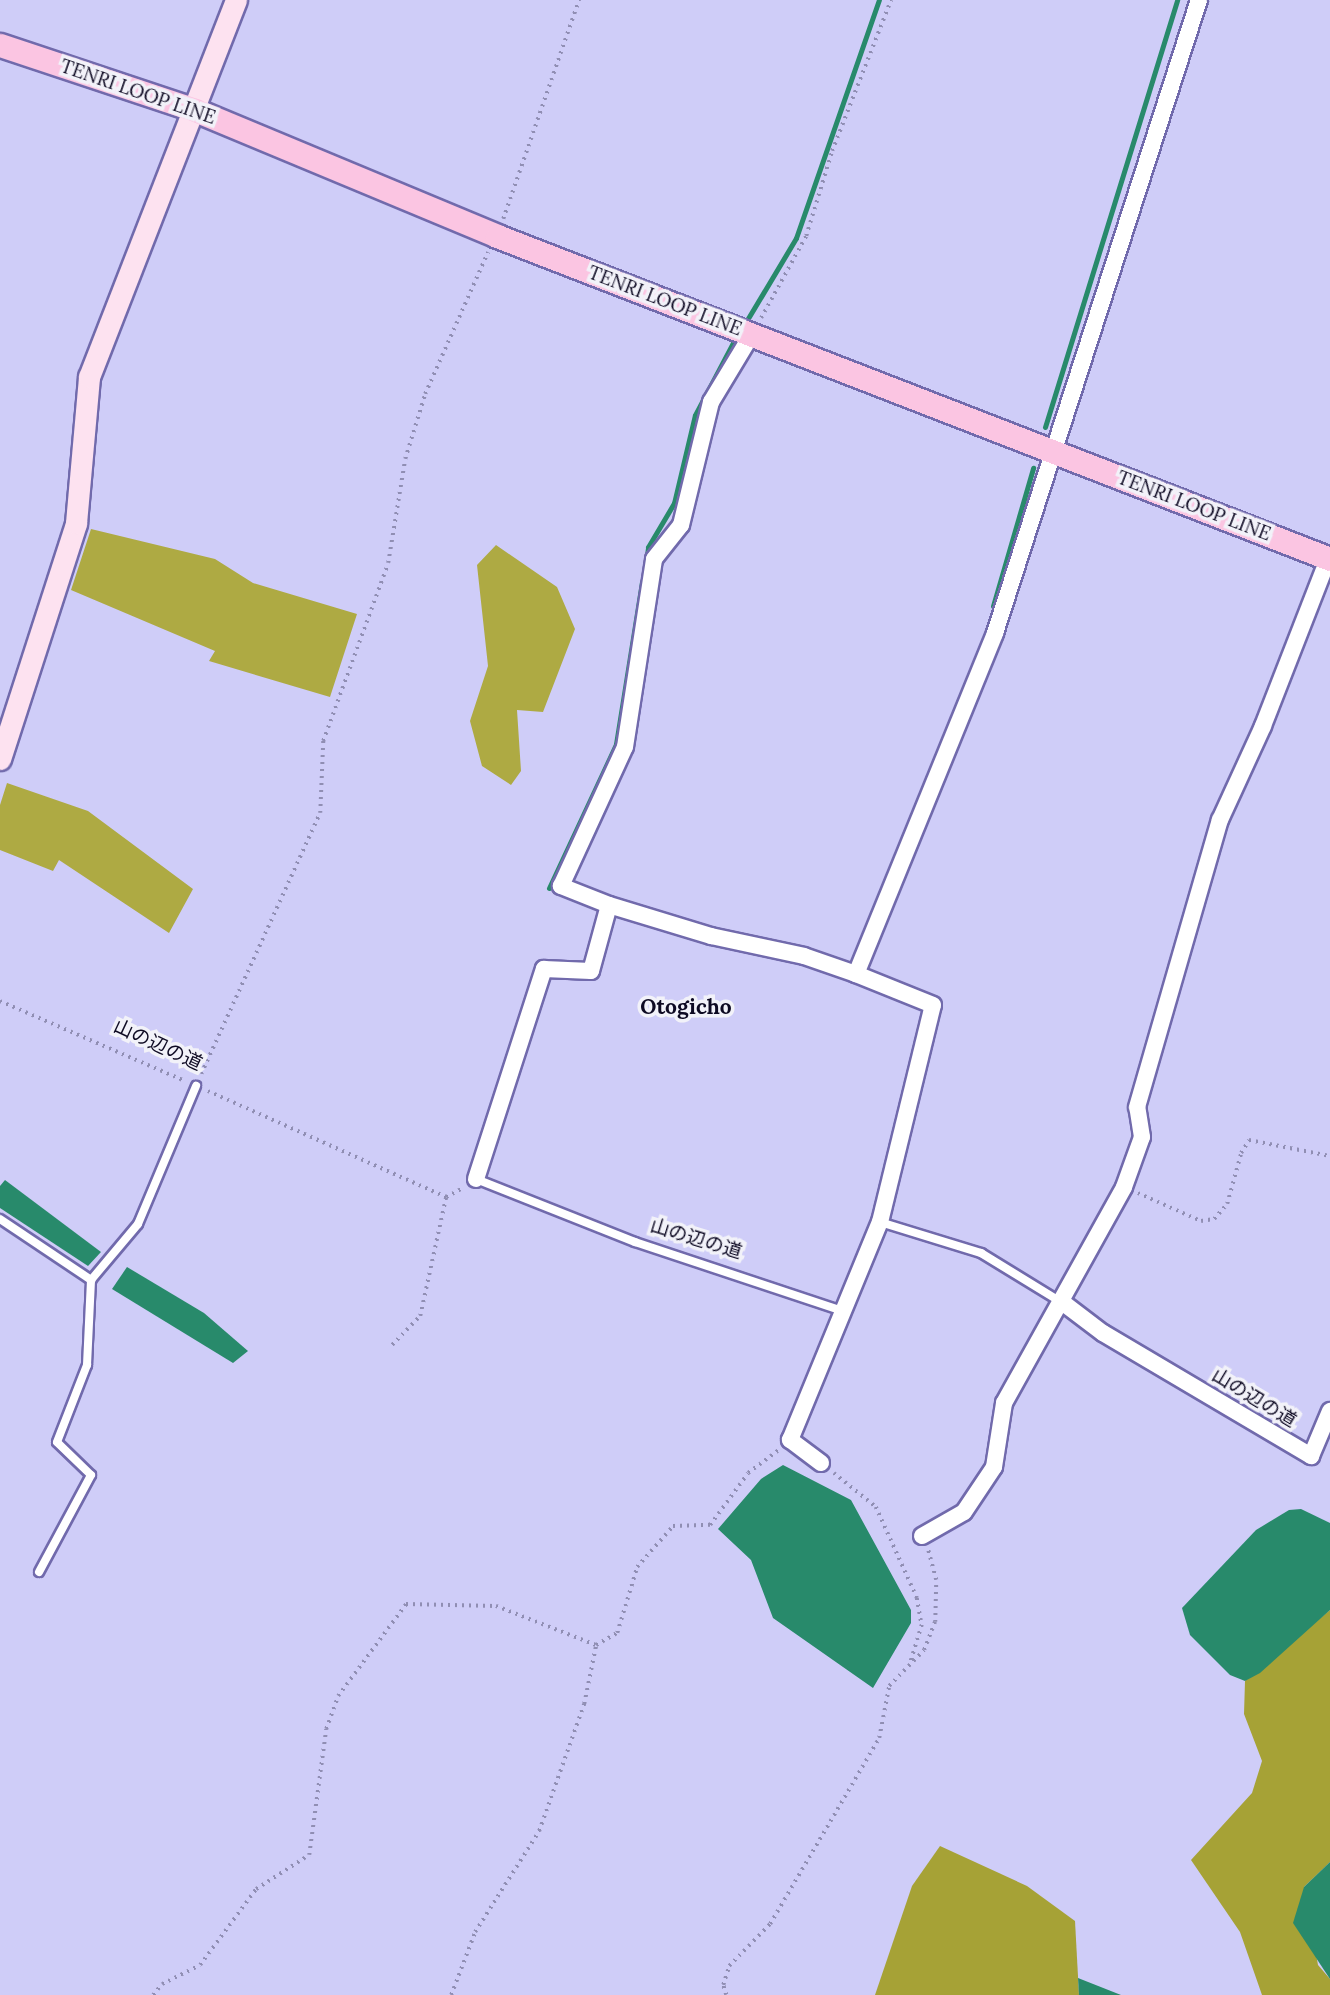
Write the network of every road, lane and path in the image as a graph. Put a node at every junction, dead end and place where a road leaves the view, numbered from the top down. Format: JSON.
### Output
{"nodes":[{"id":1,"x":236,"y":0,"type":"edge"},
{"id":2,"x":579,"y":0,"type":"edge"},
{"id":3,"x":891,"y":0,"type":"edge"},
{"id":4,"x":1199,"y":0,"type":"edge"},
{"id":5,"x":0,"y":45,"type":"edge"},
{"id":6,"x":195,"y":110,"type":"junction"},
{"id":7,"x":497,"y":236,"type":"junction"},
{"id":8,"x":752,"y":334,"type":"junction"},
{"id":9,"x":1052,"y":451,"type":"junction"},
{"id":10,"x":1329,"y":559,"type":"edge"},
{"id":11,"x":0,"y":759,"type":"edge"},
{"id":12,"x":609,"y":905,"type":"junction"},
{"id":13,"x":856,"y":974,"type":"junction"},
{"id":14,"x":0,"y":1001,"type":"edge"},
{"id":15,"x":196,"y":1086,"type":"junction"},
{"id":16,"x":1330,"y":1156,"type":"edge"},
{"id":17,"x":477,"y":1180,"type":"junction"},
{"id":18,"x":1124,"y":1187,"type":"junction"},
{"id":19,"x":446,"y":1197,"type":"junction"},
{"id":20,"x":0,"y":1219,"type":"edge"},
{"id":21,"x":880,"y":1222,"type":"junction"},
{"id":22,"x":91,"y":1280,"type":"junction"},
{"id":23,"x":1062,"y":1302,"type":"junction"},
{"id":24,"x":842,"y":1311,"type":"junction"},
{"id":25,"x":392,"y":1345,"type":"dead end"},
{"id":26,"x":1330,"y":1411,"type":"edge"},
{"id":27,"x":790,"y":1440,"type":"junction"},
{"id":28,"x":821,"y":1463,"type":"joint"},
{"id":29,"x":922,"y":1536,"type":"joint"},
{"id":30,"x":39,"y":1572,"type":"dead end"},
{"id":31,"x":596,"y":1645,"type":"junction"},
{"id":32,"x":910,"y":1662,"type":"junction"},
{"id":33,"x":153,"y":1995,"type":"edge"},
{"id":34,"x":452,"y":1995,"type":"edge"},
{"id":35,"x":726,"y":1995,"type":"edge"}],
"edges":[{"from":1,"to":6,"type":"main road"},
{"from":2,"to":7,"type":"path"},
{"from":3,"to":8,"type":"path"},
{"from":4,"to":9,"type":"street"},
{"from":5,"to":6,"type":"main road","name":"TENRI LOOP LINE"},
{"from":6,"to":7,"type":"main road","name":"TENRI LOOP LINE"},
{"from":6,"to":11,"type":"main road"},
{"from":7,"to":8,"type":"main road","name":"TENRI LOOP LINE"},
{"from":7,"to":15,"type":"path"},
{"from":8,"to":9,"type":"main road","name":"TENRI LOOP LINE"},
{"from":8,"to":12,"type":"street"},
{"from":9,"to":10,"type":"main road","name":"TENRI LOOP LINE"},
{"from":9,"to":13,"type":"street"},
{"from":10,"to":18,"type":"street"},
{"from":12,"to":13,"type":"street"},
{"from":12,"to":17,"type":"street"},
{"from":13,"to":21,"type":"street"},
{"from":14,"to":15,"type":"path","name":"山の辺の道"},
{"from":15,"to":19,"type":"path","name":"山の辺の道"},
{"from":15,"to":22,"type":"lane"},
{"from":16,"to":18,"type":"path"},
{"from":17,"to":19,"type":"path"},
{"from":17,"to":24,"type":"lane","name":"山の辺の道"},
{"from":18,"to":23,"type":"street"},
{"from":19,"to":25,"type":"path"},
{"from":20,"to":22,"type":"lane"},
{"from":21,"to":23,"type":"lane","name":"山の辺の道"},
{"from":21,"to":24,"type":"street"},
{"from":22,"to":30,"type":"lane"},
{"from":23,"to":26,"type":"street","name":"山の辺の道"},
{"from":23,"to":29,"type":"street"},
{"from":24,"to":27,"type":"street"},
{"from":27,"to":28,"type":"street"},
{"from":27,"to":31,"type":"path"},
{"from":28,"to":32,"type":"path"},
{"from":29,"to":32,"type":"path"},
{"from":31,"to":33,"type":"path"},
{"from":31,"to":34,"type":"path"},
{"from":32,"to":35,"type":"path"}]}
